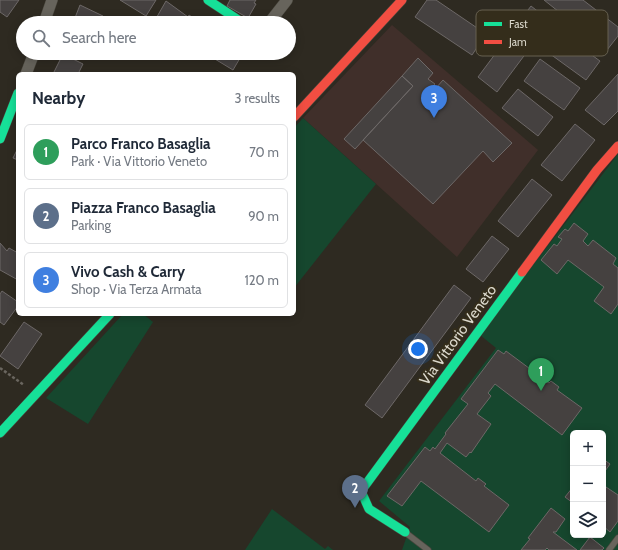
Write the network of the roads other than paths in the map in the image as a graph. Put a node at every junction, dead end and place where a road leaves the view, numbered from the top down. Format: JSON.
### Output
{"nodes":[{"id":1,"x":52,"y":0,"type":"edge"},
{"id":2,"x":208,"y":0,"type":"edge"},
{"id":3,"x":287,"y":0,"type":"edge"},
{"id":4,"x":402,"y":0,"type":"edge"},
{"id":5,"x":46,"y":16,"type":"edge"},
{"id":6,"x":232,"y":16,"type":"edge"},
{"id":7,"x":274,"y":16,"type":"edge"},
{"id":8,"x":31,"y":60,"type":"edge"},
{"id":9,"x":27,"y":72,"type":"edge"},
{"id":10,"x":16,"y":99,"type":"edge"},
{"id":11,"x":0,"y":110,"type":"edge"},
{"id":12,"x":296,"y":114,"type":"edge"},
{"id":13,"x":8,"y":118,"type":"junction"},
{"id":14,"x":0,"y":139,"type":"edge"},
{"id":15,"x":618,"y":146,"type":"edge"},
{"id":16,"x":108,"y":316,"type":"edge"},
{"id":17,"x":0,"y":433,"type":"edge"},
{"id":18,"x":405,"y":532,"type":"joint"},
{"id":19,"x":618,"y":538,"type":"edge"},
{"id":20,"x":428,"y":550,"type":"edge"},
{"id":21,"x":609,"y":550,"type":"edge"}],
"edges":[{"from":1,"to":5,"type":"street"},
{"from":2,"to":6,"type":"street"},
{"from":3,"to":7,"type":"street"},
{"from":4,"to":12,"type":"street"},
{"from":8,"to":9,"type":"street"},
{"from":10,"to":13,"type":"street"},
{"from":11,"to":13,"type":"street"},
{"from":13,"to":14,"type":"street"},
{"from":15,"to":18,"type":"street","name":"Via Vittorio Veneto"},
{"from":16,"to":17,"type":"street"},
{"from":18,"to":20,"type":"lane"},
{"from":19,"to":21,"type":"lane"}]}
